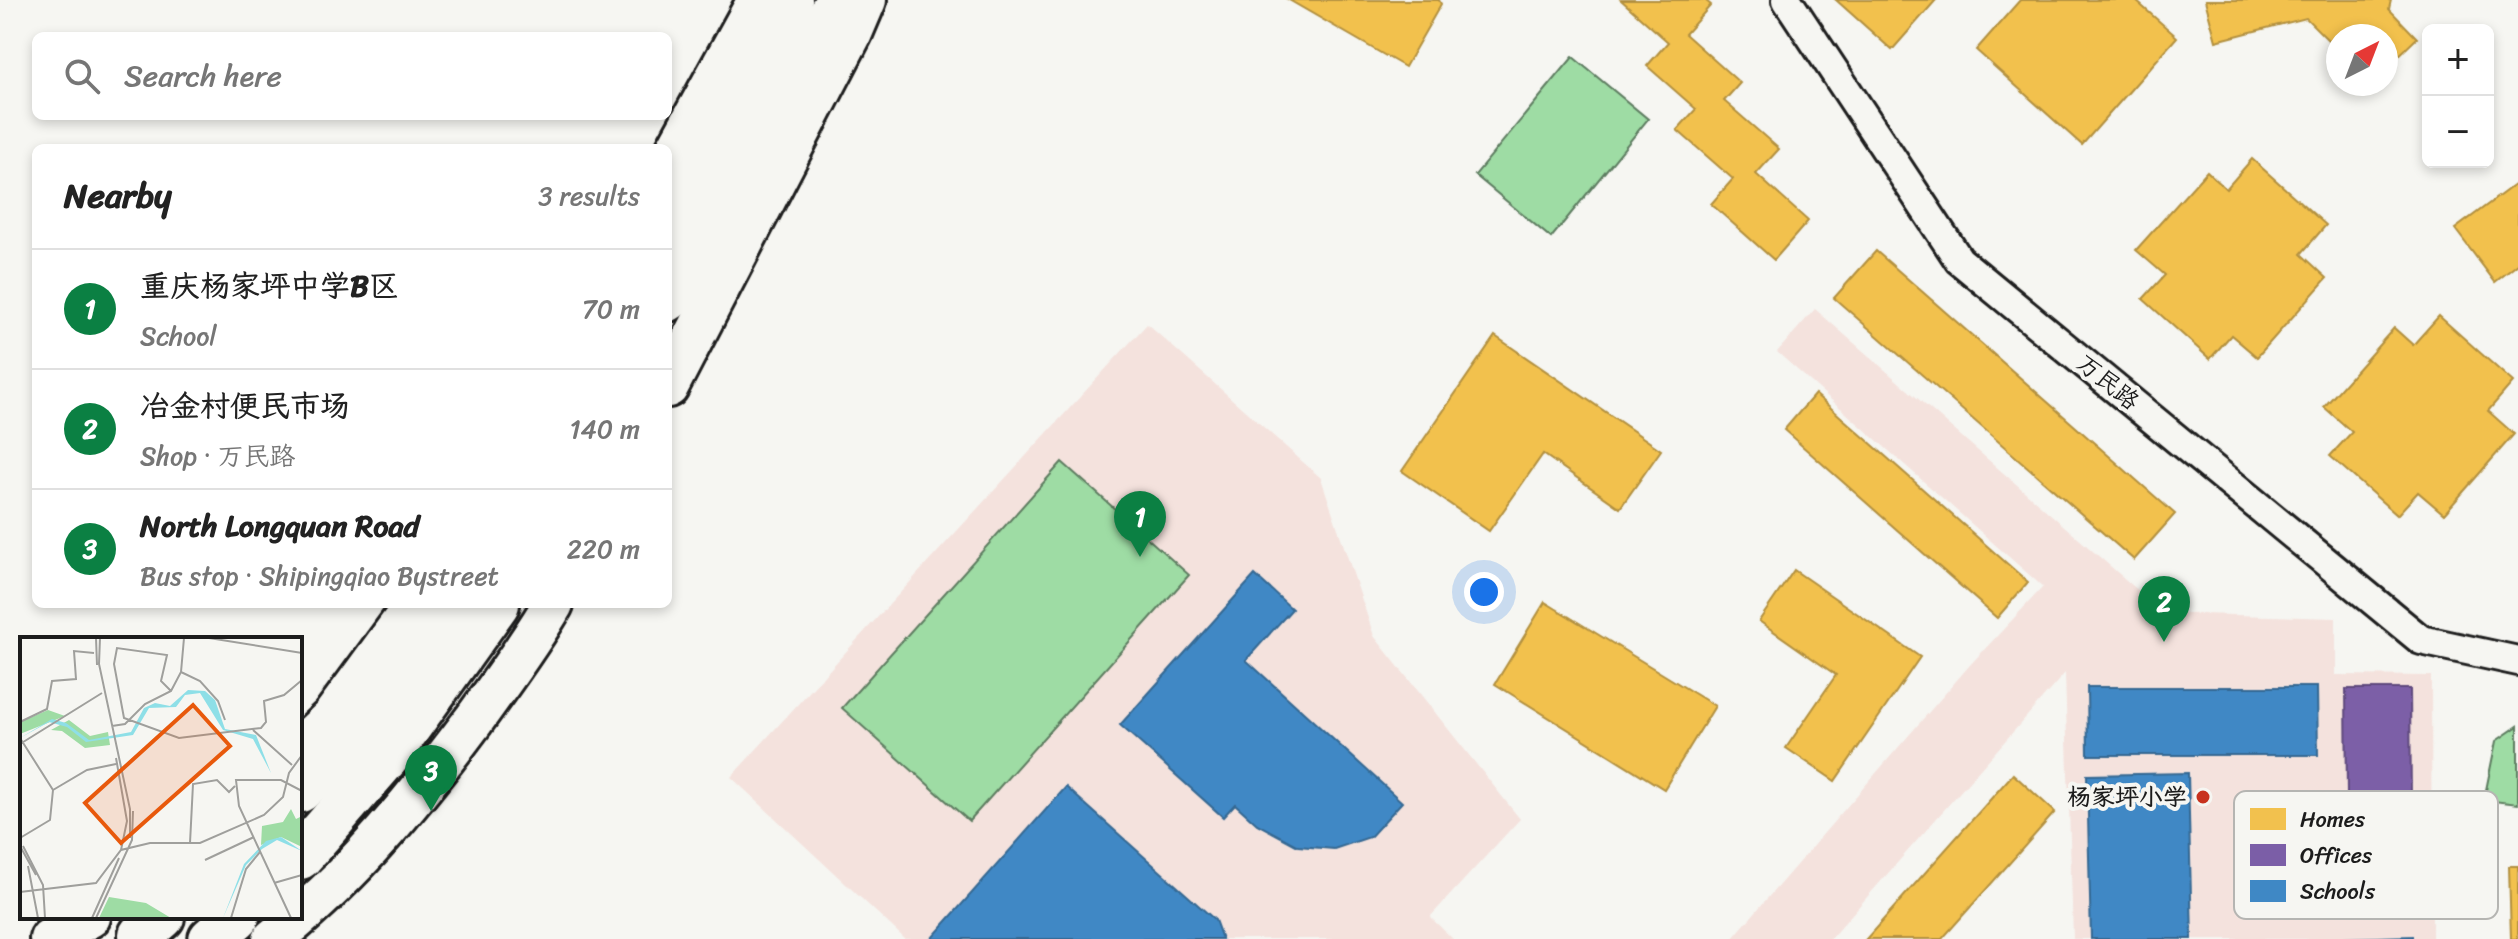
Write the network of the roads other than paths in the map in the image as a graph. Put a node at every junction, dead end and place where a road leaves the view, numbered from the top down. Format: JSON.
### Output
{"nodes":[{"id":1,"x":758,"y":0,"type":"edge"},
{"id":2,"x":790,"y":0,"type":"edge"},
{"id":3,"x":839,"y":0,"type":"edge"},
{"id":4,"x":866,"y":0,"type":"edge"},
{"id":5,"x":1787,"y":0,"type":"edge"},
{"id":6,"x":672,"y":157,"type":"edge"},
{"id":7,"x":672,"y":218,"type":"edge"},
{"id":8,"x":672,"y":292,"type":"edge"},
{"id":9,"x":672,"y":379,"type":"edge"},
{"id":10,"x":412,"y":608,"type":"edge"},
{"id":11,"x":452,"y":608,"type":"edge"},
{"id":12,"x":494,"y":608,"type":"edge"},
{"id":13,"x":550,"y":608,"type":"edge"},
{"id":14,"x":2518,"y":661,"type":"edge"},
{"id":15,"x":302,"y":745,"type":"edge"},
{"id":16,"x":302,"y":788,"type":"edge"},
{"id":17,"x":302,"y":855,"type":"edge"},
{"id":18,"x":302,"y":915,"type":"edge"},
{"id":19,"x":86,"y":919,"type":"edge"},
{"id":20,"x":235,"y":919,"type":"edge"},
{"id":21,"x":297,"y":919,"type":"edge"},
{"id":22,"x":50,"y":939,"type":"edge"},
{"id":23,"x":211,"y":939,"type":"edge"},
{"id":24,"x":273,"y":939,"type":"edge"}],
"edges":[{"from":1,"to":6,"type":"street"},
{"from":2,"to":7,"type":"main road"},
{"from":3,"to":8,"type":"main road"},
{"from":4,"to":9,"type":"street"},
{"from":5,"to":14,"type":"street","name":"万民路"},
{"from":10,"to":15,"type":"street"},
{"from":11,"to":16,"type":"main road"},
{"from":12,"to":17,"type":"main road"},
{"from":13,"to":18,"type":"street"},
{"from":19,"to":22,"type":"street"},
{"from":20,"to":23,"type":"main road"},
{"from":21,"to":24,"type":"street"}]}
